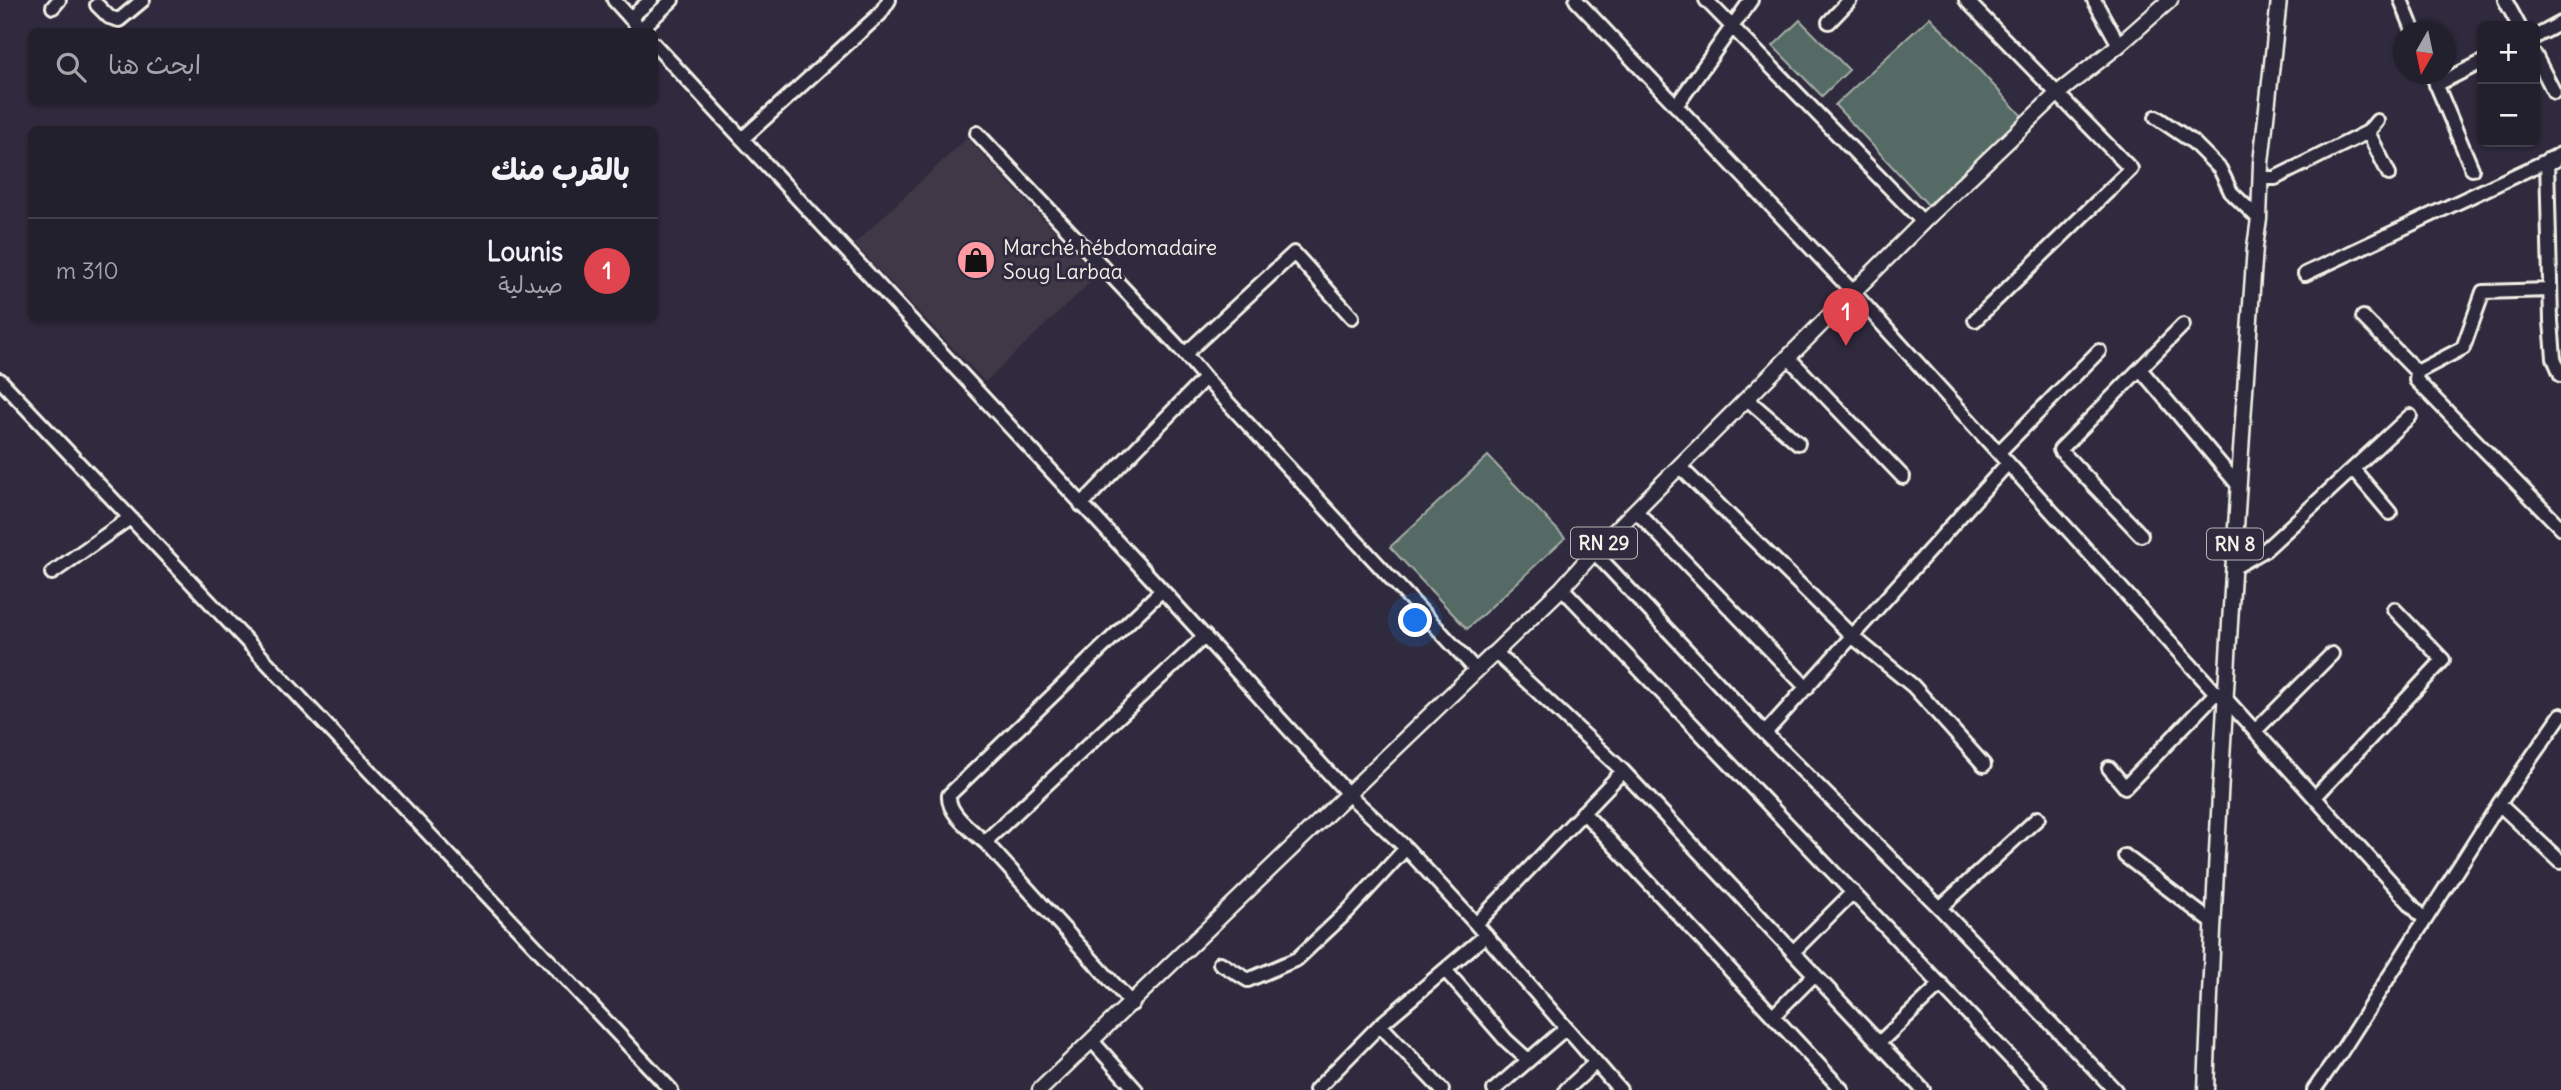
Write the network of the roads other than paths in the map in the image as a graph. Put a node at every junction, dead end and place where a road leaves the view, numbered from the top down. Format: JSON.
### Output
{"nodes":[{"id":1,"x":143,"y":0,"type":"edge"},
{"id":2,"x":614,"y":0,"type":"edge"},
{"id":3,"x":651,"y":0,"type":"edge"},
{"id":4,"x":672,"y":0,"type":"edge"},
{"id":5,"x":889,"y":0,"type":"edge"},
{"id":6,"x":1576,"y":0,"type":"edge"},
{"id":7,"x":1706,"y":0,"type":"edge"},
{"id":8,"x":1751,"y":0,"type":"edge"},
{"id":9,"x":1849,"y":0,"type":"edge"},
{"id":10,"x":1966,"y":0,"type":"edge"},
{"id":11,"x":2094,"y":0,"type":"edge"},
{"id":12,"x":2170,"y":0,"type":"edge"},
{"id":13,"x":2278,"y":0,"type":"edge"},
{"id":14,"x":2401,"y":0,"type":"edge"},
{"id":15,"x":2505,"y":0,"type":"edge"},
{"id":16,"x":96,"y":2,"type":"edge"},
{"id":17,"x":631,"y":18,"type":"junction"},
{"id":18,"x":2410,"y":21,"type":"edge"},
{"id":19,"x":2516,"y":21,"type":"edge"},
{"id":20,"x":1829,"y":22,"type":"dead end"},
{"id":21,"x":2561,"y":23,"type":"edge"},
{"id":22,"x":1731,"y":25,"type":"junction"},
{"id":23,"x":640,"y":28,"type":"edge"},
{"id":24,"x":644,"y":28,"type":"edge"},
{"id":25,"x":2540,"y":34,"type":"edge"},
{"id":26,"x":2119,"y":45,"type":"junction"},
{"id":27,"x":658,"y":48,"type":"edge"},
{"id":28,"x":2477,"y":64,"type":"edge"},
{"id":29,"x":2540,"y":65,"type":"edge"},
{"id":30,"x":2456,"y":71,"type":"edge"},
{"id":31,"x":2436,"y":84,"type":"edge"},
{"id":32,"x":2554,"y":92,"type":"dead end"},
{"id":33,"x":2058,"y":93,"type":"junction"},
{"id":34,"x":1676,"y":106,"type":"junction"},
{"id":35,"x":2156,"y":117,"type":"dead end"},
{"id":36,"x":977,"y":133,"type":"dead end"},
{"id":37,"x":742,"y":139,"type":"junction"},
{"id":38,"x":2561,"y":154,"type":"edge"},
{"id":39,"x":2547,"y":160,"type":"junction"},
{"id":40,"x":2561,"y":162,"type":"edge"},
{"id":41,"x":2472,"y":169,"type":"dead end"},
{"id":42,"x":2389,"y":174,"type":"dead end"},
{"id":43,"x":2260,"y":177,"type":"junction"},
{"id":44,"x":2259,"y":219,"type":"junction"},
{"id":45,"x":1923,"y":222,"type":"junction"},
{"id":46,"x":2305,"y":274,"type":"dead end"},
{"id":47,"x":2550,"y":290,"type":"junction"},
{"id":48,"x":1853,"y":292,"type":"junction"},
{"id":49,"x":1352,"y":317,"type":"dead end"},
{"id":50,"x":2363,"y":317,"type":"dead end"},
{"id":51,"x":1975,"y":320,"type":"dead end"},
{"id":52,"x":2183,"y":325,"type":"dead end"},
{"id":53,"x":2557,"y":340,"type":"edge"},
{"id":54,"x":2099,"y":351,"type":"dead end"},
{"id":55,"x":1185,"y":354,"type":"junction"},
{"id":56,"x":1788,"y":357,"type":"junction"},
{"id":57,"x":2140,"y":370,"type":"junction"},
{"id":58,"x":2417,"y":372,"type":"junction"},
{"id":59,"x":2561,"y":375,"type":"edge"},
{"id":60,"x":1205,"y":378,"type":"junction"},
{"id":61,"x":0,"y":380,"type":"edge"},
{"id":62,"x":1747,"y":398,"type":"junction"},
{"id":63,"x":2410,"y":416,"type":"dead end"},
{"id":64,"x":1798,"y":443,"type":"dead end"},
{"id":65,"x":1999,"y":452,"type":"junction"},
{"id":66,"x":2008,"y":463,"type":"junction"},
{"id":67,"x":1680,"y":467,"type":"junction"},
{"id":68,"x":2353,"y":469,"type":"junction"},
{"id":69,"x":1903,"y":477,"type":"dead end"},
{"id":70,"x":2238,"y":485,"type":"junction"},
{"id":71,"x":1081,"y":505,"type":"junction"},
{"id":72,"x":1636,"y":511,"type":"junction"},
{"id":73,"x":2390,"y":513,"type":"dead end"},
{"id":74,"x":130,"y":518,"type":"junction"},
{"id":75,"x":2561,"y":528,"type":"edge"},
{"id":76,"x":2141,"y":535,"type":"dead end"},
{"id":77,"x":1594,"y":552,"type":"junction"},
{"id":78,"x":2233,"y":568,"type":"junction"},
{"id":79,"x":52,"y":573,"type":"dead end"},
{"id":80,"x":1562,"y":588,"type":"junction"},
{"id":81,"x":1162,"y":590,"type":"junction"},
{"id":82,"x":2393,"y":609,"type":"dead end"},
{"id":83,"x":1205,"y":636,"type":"junction"},
{"id":84,"x":1852,"y":636,"type":"junction"},
{"id":85,"x":1495,"y":652,"type":"junction"},
{"id":86,"x":2332,"y":654,"type":"dead end"},
{"id":87,"x":1476,"y":670,"type":"junction"},
{"id":88,"x":1807,"y":688,"type":"junction"},
{"id":89,"x":2221,"y":696,"type":"junction"},
{"id":90,"x":2561,"y":715,"type":"edge"},
{"id":91,"x":2255,"y":731,"type":"junction"},
{"id":92,"x":1765,"y":733,"type":"junction"},
{"id":93,"x":1984,"y":765,"type":"dead end"},
{"id":94,"x":2109,"y":768,"type":"dead end"},
{"id":95,"x":1623,"y":771,"type":"junction"},
{"id":96,"x":1349,"y":795,"type":"junction"},
{"id":97,"x":2315,"y":797,"type":"junction"},
{"id":98,"x":2499,"y":804,"type":"junction"},
{"id":99,"x":1583,"y":812,"type":"junction"},
{"id":100,"x":2038,"y":818,"type":"dead end"},
{"id":101,"x":987,"y":844,"type":"junction"},
{"id":102,"x":1406,"y":848,"type":"junction"},
{"id":103,"x":2125,"y":856,"type":"dead end"},
{"id":104,"x":2561,"y":862,"type":"edge"},
{"id":105,"x":1853,"y":892,"type":"junction"},
{"id":106,"x":1940,"y":908,"type":"junction"},
{"id":107,"x":2425,"y":920,"type":"junction"},
{"id":108,"x":2213,"y":923,"type":"junction"},
{"id":109,"x":1476,"y":924,"type":"junction"},
{"id":110,"x":1486,"y":935,"type":"junction"},
{"id":111,"x":1793,"y":952,"type":"junction"},
{"id":112,"x":1220,"y":963,"type":"dead end"},
{"id":113,"x":1446,"y":971,"type":"junction"},
{"id":114,"x":1814,"y":975,"type":"junction"},
{"id":115,"x":1941,"y":984,"type":"junction"},
{"id":116,"x":1132,"y":1004,"type":"junction"},
{"id":117,"x":1773,"y":1016,"type":"junction"},
{"id":118,"x":1380,"y":1025,"type":"junction"},
{"id":119,"x":1566,"y":1028,"type":"junction"},
{"id":120,"x":1093,"y":1042,"type":"junction"},
{"id":121,"x":1879,"y":1043,"type":"junction"},
{"id":122,"x":1528,"y":1060,"type":"junction"},
{"id":123,"x":1595,"y":1063,"type":"junction"},
{"id":124,"x":1128,"y":1087,"type":"edge"},
{"id":125,"x":1325,"y":1087,"type":"edge"},
{"id":126,"x":671,"y":1090,"type":"edge"},
{"id":127,"x":1040,"y":1090,"type":"edge"},
{"id":128,"x":1442,"y":1090,"type":"edge"},
{"id":129,"x":1494,"y":1090,"type":"edge"},
{"id":130,"x":1566,"y":1090,"type":"edge"},
{"id":131,"x":1620,"y":1090,"type":"edge"},
{"id":132,"x":1842,"y":1090,"type":"edge"},
{"id":133,"x":1923,"y":1090,"type":"edge"},
{"id":134,"x":2041,"y":1090,"type":"edge"},
{"id":135,"x":2115,"y":1090,"type":"edge"},
{"id":136,"x":2206,"y":1090,"type":"edge"},
{"id":137,"x":2315,"y":1090,"type":"edge"}],
"edges":[{"from":1,"to":16,"type":"street"},
{"from":2,"to":17,"type":"street"},
{"from":3,"to":17,"type":"street"},
{"from":4,"to":24,"type":"street"},
{"from":5,"to":37,"type":"street"},
{"from":6,"to":34,"type":"street"},
{"from":7,"to":22,"type":"street"},
{"from":8,"to":22,"type":"street"},
{"from":9,"to":20,"type":"street"},
{"from":10,"to":33,"type":"street"},
{"from":11,"to":26,"type":"street"},
{"from":12,"to":26,"type":"main road","number":"RN 29"},
{"from":13,"to":43,"type":"main road","number":"RN 8"},
{"from":14,"to":18,"type":"street"},
{"from":15,"to":19,"type":"street"},
{"from":17,"to":23,"type":"street"},
{"from":21,"to":25,"type":"street"},
{"from":22,"to":34,"type":"street"},
{"from":22,"to":45,"type":"street"},
{"from":26,"to":33,"type":"main road","number":"RN 29"},
{"from":27,"to":37,"type":"street"},
{"from":28,"to":30,"type":"street"},
{"from":29,"to":32,"type":"street"},
{"from":31,"to":41,"type":"street"},
{"from":33,"to":45,"type":"main road","number":"RN 29"},
{"from":33,"to":51,"type":"street"},
{"from":34,"to":48,"type":"street"},
{"from":35,"to":44,"type":"street"},
{"from":36,"to":55,"type":"street"},
{"from":37,"to":71,"type":"street"},
{"from":38,"to":39,"type":"street"},
{"from":39,"to":40,"type":"street"},
{"from":39,"to":46,"type":"street"},
{"from":39,"to":47,"type":"street"},
{"from":42,"to":43,"type":"street"},
{"from":43,"to":44,"type":"main road","number":"RN 8"},
{"from":44,"to":70,"type":"main road","number":"RN 8"},
{"from":45,"to":48,"type":"main road","number":"RN 29"},
{"from":47,"to":53,"type":"street"},
{"from":47,"to":58,"type":"street"},
{"from":48,"to":56,"type":"main road","number":"RN 29"},
{"from":48,"to":65,"type":"street"},
{"from":49,"to":55,"type":"street"},
{"from":50,"to":58,"type":"street"},
{"from":52,"to":57,"type":"street"},
{"from":53,"to":59,"type":"street"},
{"from":54,"to":65,"type":"street"},
{"from":55,"to":60,"type":"street"},
{"from":56,"to":62,"type":"main road","number":"RN 29"},
{"from":56,"to":69,"type":"street"},
{"from":57,"to":70,"type":"street"},
{"from":57,"to":76,"type":"street"},
{"from":58,"to":75,"type":"street"},
{"from":60,"to":71,"type":"street"},
{"from":60,"to":87,"type":"street"},
{"from":61,"to":74,"type":"street"},
{"from":62,"to":64,"type":"street"},
{"from":62,"to":67,"type":"main road","number":"RN 29"},
{"from":63,"to":68,"type":"street"},
{"from":65,"to":66,"type":"street"},
{"from":66,"to":84,"type":"street"},
{"from":66,"to":89,"type":"street"},
{"from":67,"to":72,"type":"main road","number":"RN 29"},
{"from":67,"to":84,"type":"street"},
{"from":68,"to":73,"type":"street"},
{"from":68,"to":78,"type":"street"},
{"from":70,"to":78,"type":"main road","number":"RN 8"},
{"from":71,"to":81,"type":"street"},
{"from":72,"to":77,"type":"main road","number":"RN 29"},
{"from":72,"to":88,"type":"street"},
{"from":74,"to":79,"type":"street"},
{"from":74,"to":126,"type":"street"},
{"from":77,"to":80,"type":"main road","number":"RN 29"},
{"from":77,"to":92,"type":"street"},
{"from":78,"to":89,"type":"main road","number":"RN 8"},
{"from":80,"to":85,"type":"main road","number":"RN 29"},
{"from":80,"to":105,"type":"street"},
{"from":81,"to":83,"type":"street"},
{"from":81,"to":101,"type":"street"},
{"from":82,"to":97,"type":"street"},
{"from":83,"to":96,"type":"street"},
{"from":83,"to":101,"type":"street"},
{"from":84,"to":88,"type":"street"},
{"from":84,"to":93,"type":"street"},
{"from":85,"to":87,"type":"main road","number":"RN 29"},
{"from":85,"to":95,"type":"street"},
{"from":86,"to":91,"type":"street"},
{"from":87,"to":96,"type":"main road","number":"RN 29"},
{"from":88,"to":92,"type":"street"},
{"from":89,"to":91,"type":"street"},
{"from":89,"to":94,"type":"street"},
{"from":89,"to":108,"type":"main road","number":"RN 8"},
{"from":90,"to":98,"type":"street"},
{"from":91,"to":97,"type":"street"},
{"from":92,"to":106,"type":"street"},
{"from":95,"to":99,"type":"street"},
{"from":95,"to":111,"type":"street"},
{"from":96,"to":102,"type":"street"},
{"from":96,"to":116,"type":"main road","number":"RN 29"},
{"from":97,"to":107,"type":"street"},
{"from":98,"to":104,"type":"street"},
{"from":98,"to":107,"type":"street"},
{"from":99,"to":109,"type":"street"},
{"from":99,"to":117,"type":"street"},
{"from":100,"to":106,"type":"street"},
{"from":101,"to":116,"type":"street"},
{"from":102,"to":109,"type":"street"},
{"from":102,"to":112,"type":"street"},
{"from":103,"to":108,"type":"street"},
{"from":105,"to":111,"type":"street"},
{"from":105,"to":115,"type":"street"},
{"from":106,"to":135,"type":"street"},
{"from":107,"to":137,"type":"street"},
{"from":108,"to":136,"type":"main road","number":"RN 8"},
{"from":109,"to":110,"type":"street"},
{"from":110,"to":113,"type":"street"},
{"from":110,"to":119,"type":"street"},
{"from":111,"to":114,"type":"street"},
{"from":113,"to":118,"type":"street"},
{"from":113,"to":122,"type":"street"},
{"from":114,"to":117,"type":"street"},
{"from":114,"to":121,"type":"street"},
{"from":115,"to":121,"type":"street"},
{"from":115,"to":134,"type":"street"},
{"from":116,"to":120,"type":"main road","number":"RN 29"},
{"from":117,"to":132,"type":"street"},
{"from":118,"to":125,"type":"street"},
{"from":118,"to":128,"type":"street"},
{"from":119,"to":122,"type":"street"},
{"from":119,"to":123,"type":"street"},
{"from":120,"to":124,"type":"street"},
{"from":120,"to":127,"type":"main road","number":"RN 29"},
{"from":121,"to":133,"type":"street"},
{"from":122,"to":129,"type":"street"},
{"from":123,"to":130,"type":"street"},
{"from":123,"to":131,"type":"street"}]}
